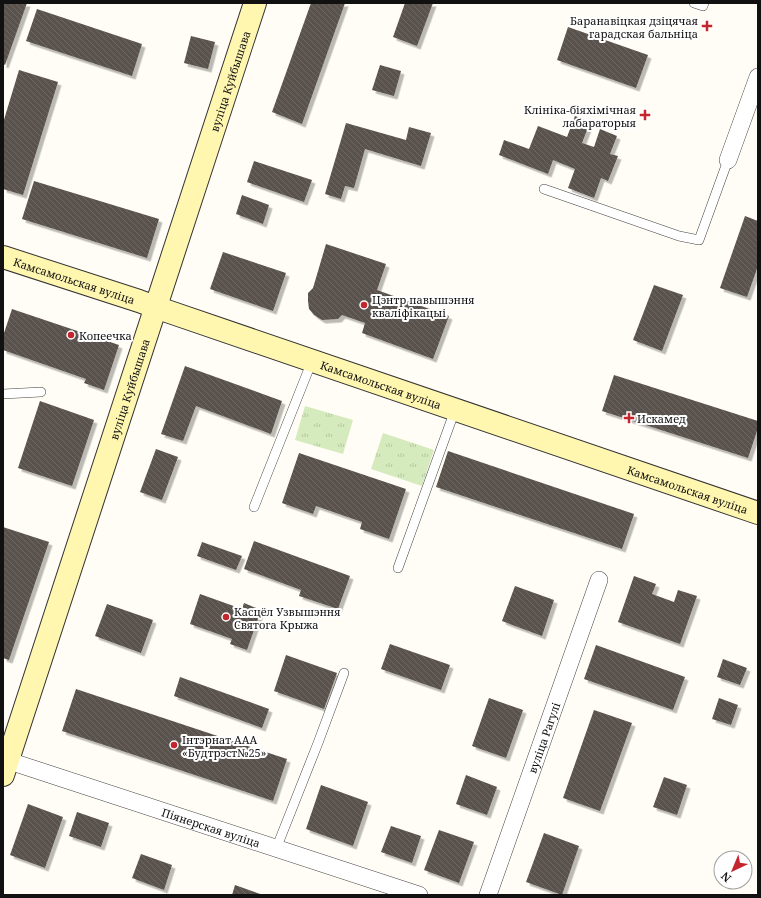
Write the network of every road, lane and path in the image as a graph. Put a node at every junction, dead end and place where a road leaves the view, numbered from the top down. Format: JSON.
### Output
{"nodes":[{"id":1,"x":255,"y":3,"type":"edge"},
{"id":2,"x":694,"y":3,"type":"edge"},
{"id":3,"x":704,"y":3,"type":"edge"},
{"id":4,"x":758,"y":77,"type":"edge"},
{"id":5,"x":728,"y":160,"type":"joint"},
{"id":6,"x":544,"y":189,"type":"dead end"},
{"id":7,"x":3,"y":257,"type":"edge"},
{"id":8,"x":155,"y":307,"type":"junction"},
{"id":9,"x":312,"y":361,"type":"junction"},
{"id":10,"x":41,"y":392,"type":"dead end"},
{"id":11,"x":3,"y":394,"type":"edge"},
{"id":12,"x":455,"y":410,"type":"junction"},
{"id":13,"x":254,"y":508,"type":"dead end"},
{"id":14,"x":758,"y":513,"type":"edge"},
{"id":15,"x":398,"y":568,"type":"dead end"},
{"id":16,"x":600,"y":580,"type":"dead end"},
{"id":17,"x":344,"y":673,"type":"dead end"},
{"id":18,"x":5,"y":765,"type":"edge"},
{"id":19,"x":276,"y":849,"type":"junction"},
{"id":20,"x":419,"y":895,"type":"edge"},
{"id":21,"x":488,"y":895,"type":"edge"}],
"edges":[{"from":1,"to":8,"type":"main road","name":"вуліца Куйбышава"},
{"from":2,"to":3,"type":"lane"},
{"from":4,"to":5,"type":"street"},
{"from":5,"to":6,"type":"lane"},
{"from":7,"to":8,"type":"main road","name":"Камсамольская вуліца"},
{"from":8,"to":9,"type":"main road","name":"Камсамольская вуліца"},
{"from":8,"to":18,"type":"main road","name":"вуліца Куйбышава"},
{"from":9,"to":12,"type":"main road","name":"Камсамольская вуліца"},
{"from":9,"to":13,"type":"lane"},
{"from":10,"to":11,"type":"lane"},
{"from":12,"to":14,"type":"main road","name":"Камсамольская вуліца"},
{"from":12,"to":15,"type":"lane"},
{"from":16,"to":21,"type":"street","name":"вуліца Рагулі"},
{"from":17,"to":19,"type":"lane"},
{"from":18,"to":19,"type":"street","name":"Піянерская вуліца"},
{"from":19,"to":20,"type":"street","name":"Піянерская вуліца"}]}
